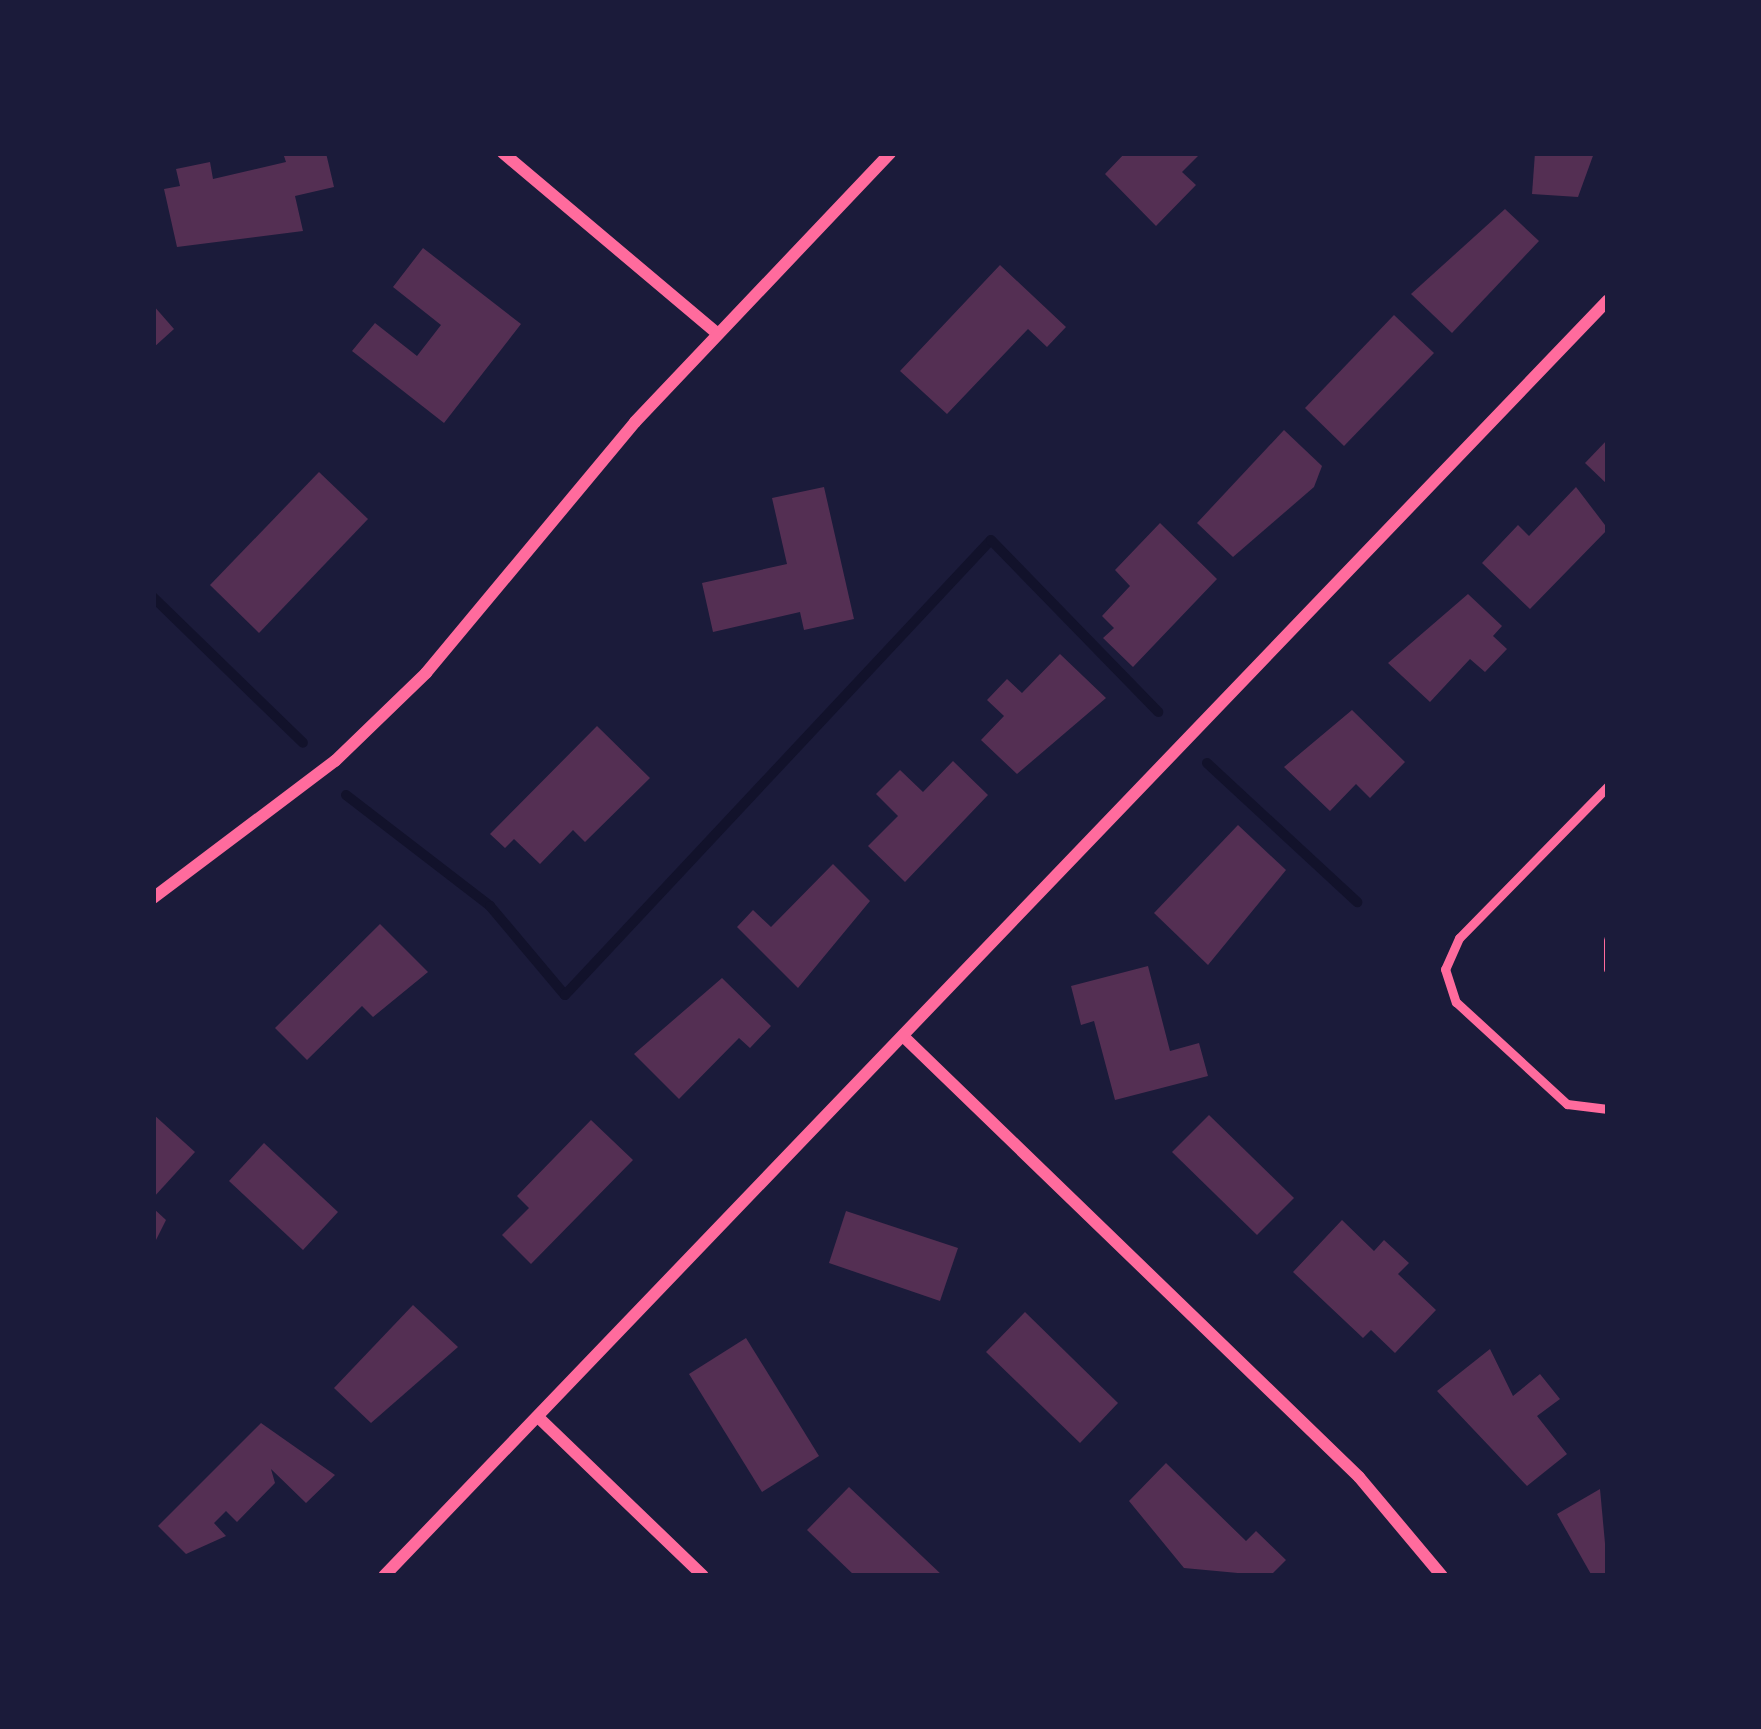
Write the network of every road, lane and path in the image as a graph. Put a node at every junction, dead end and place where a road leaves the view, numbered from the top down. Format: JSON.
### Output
{"nodes":[{"id":1,"x":503,"y":153,"type":"edge"},
{"id":2,"x":890,"y":153,"type":"edge"},
{"id":3,"x":1608,"y":300,"type":"edge"},
{"id":4,"x":717,"y":333,"type":"junction"},
{"id":5,"x":1608,"y":786,"type":"edge"},
{"id":6,"x":153,"y":898,"type":"edge"},
{"id":7,"x":1608,"y":940,"type":"edge"},
{"id":8,"x":1608,"y":970,"type":"edge"},
{"id":9,"x":904,"y":1037,"type":"junction"},
{"id":10,"x":1608,"y":1108,"type":"edge"},
{"id":11,"x":538,"y":1417,"type":"junction"},
{"id":12,"x":384,"y":1576,"type":"edge"},
{"id":13,"x":703,"y":1576,"type":"edge"},
{"id":14,"x":1442,"y":1576,"type":"edge"}],
"edges":[{"from":1,"to":4,"type":"street"},
{"from":2,"to":4,"type":"street"},
{"from":3,"to":9,"type":"street"},
{"from":4,"to":6,"type":"street"},
{"from":5,"to":10,"type":"lane"},
{"from":7,"to":8,"type":"lane"},
{"from":9,"to":11,"type":"street"},
{"from":9,"to":14,"type":"street"},
{"from":11,"to":12,"type":"street"},
{"from":11,"to":13,"type":"street"}]}
